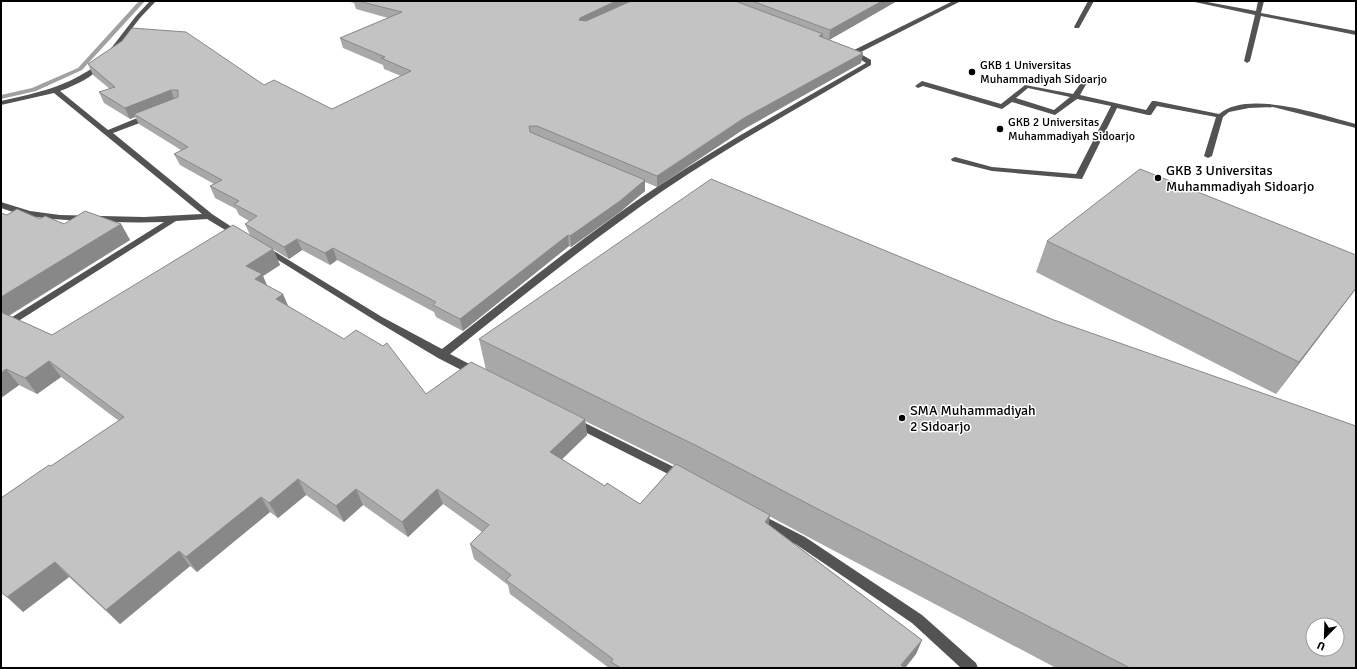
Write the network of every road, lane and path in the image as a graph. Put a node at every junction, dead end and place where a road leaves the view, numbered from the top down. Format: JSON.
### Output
{"nodes":[{"id":1,"x":153,"y":1,"type":"edge"},
{"id":2,"x":958,"y":1,"type":"edge"},
{"id":3,"x":1091,"y":1,"type":"edge"},
{"id":4,"x":1193,"y":1,"type":"edge"},
{"id":5,"x":1261,"y":1,"type":"edge"},
{"id":6,"x":1258,"y":14,"type":"junction"},
{"id":7,"x":1077,"y":27,"type":"dead end"},
{"id":8,"x":1356,"y":32,"type":"edge"},
{"id":9,"x":840,"y":47,"type":"edge"},
{"id":10,"x":854,"y":53,"type":"junction"},
{"id":11,"x":1247,"y":61,"type":"dead end"},
{"id":12,"x":1085,"y":81,"type":"dead end"},
{"id":13,"x":918,"y":86,"type":"dead end"},
{"id":14,"x":56,"y":91,"type":"junction"},
{"id":15,"x":1075,"y":96,"type":"junction"},
{"id":16,"x":1011,"y":99,"type":"junction"},
{"id":17,"x":1254,"y":101,"type":"dead end"},
{"id":18,"x":1,"y":103,"type":"edge"},
{"id":19,"x":1115,"y":105,"type":"junction"},
{"id":20,"x":1273,"y":105,"type":"junction"},
{"id":21,"x":158,"y":113,"type":"edge"},
{"id":22,"x":1220,"y":116,"type":"junction"},
{"id":23,"x":1356,"y":126,"type":"edge"},
{"id":24,"x":108,"y":133,"type":"junction"},
{"id":25,"x":1208,"y":156,"type":"dead end"},
{"id":26,"x":955,"y":159,"type":"dead end"},
{"id":27,"x":1,"y":205,"type":"edge"},
{"id":28,"x":209,"y":216,"type":"junction"},
{"id":29,"x":173,"y":220,"type":"junction"},
{"id":30,"x":1,"y":329,"type":"edge"},
{"id":31,"x":442,"y":355,"type":"junction"},
{"id":32,"x":485,"y":376,"type":"edge"},
{"id":33,"x":563,"y":416,"type":"edge"},
{"id":34,"x":692,"y":481,"type":"edge"},
{"id":35,"x":746,"y":511,"type":"edge"},
{"id":36,"x":971,"y":668,"type":"edge"}],
"edges":[{"from":1,"to":14,"type":"street"},
{"from":2,"to":10,"type":"street"},
{"from":3,"to":7,"type":"street"},
{"from":4,"to":6,"type":"street"},
{"from":5,"to":6,"type":"street"},
{"from":6,"to":8,"type":"street"},
{"from":6,"to":11,"type":"street"},
{"from":9,"to":10,"type":"street"},
{"from":10,"to":31,"type":"street"},
{"from":12,"to":15,"type":"street"},
{"from":13,"to":16,"type":"street"},
{"from":14,"to":18,"type":"street"},
{"from":14,"to":24,"type":"street"},
{"from":15,"to":16,"type":"street"},
{"from":15,"to":16,"type":"street"},
{"from":15,"to":19,"type":"street"},
{"from":17,"to":20,"type":"street"},
{"from":19,"to":22,"type":"street"},
{"from":19,"to":26,"type":"street"},
{"from":20,"to":22,"type":"street"},
{"from":20,"to":23,"type":"street"},
{"from":21,"to":24,"type":"street"},
{"from":22,"to":25,"type":"street"},
{"from":24,"to":28,"type":"street"},
{"from":27,"to":29,"type":"street"},
{"from":28,"to":29,"type":"street"},
{"from":28,"to":31,"type":"street"},
{"from":29,"to":30,"type":"street"},
{"from":31,"to":32,"type":"street"},
{"from":33,"to":34,"type":"street"},
{"from":35,"to":36,"type":"street"}]}
